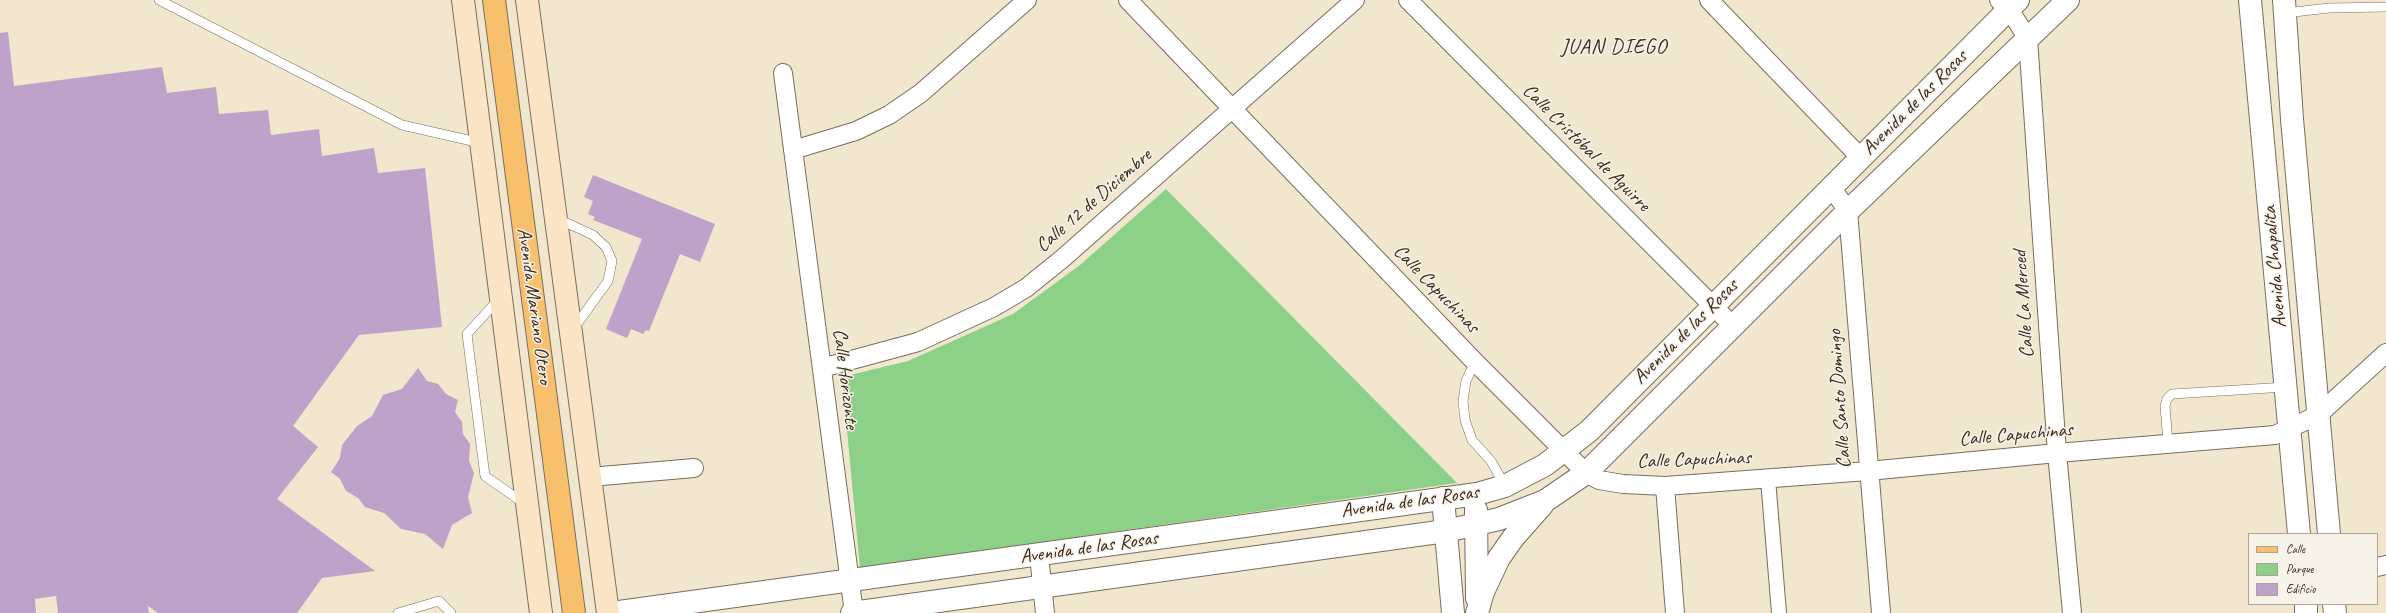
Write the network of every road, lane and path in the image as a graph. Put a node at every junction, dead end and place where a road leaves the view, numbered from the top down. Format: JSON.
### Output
{"nodes":[{"id":1,"x":159,"y":0,"type":"edge"},
{"id":2,"x":463,"y":0,"type":"edge"},
{"id":3,"x":494,"y":0,"type":"edge"},
{"id":4,"x":527,"y":0,"type":"edge"},
{"id":5,"x":1027,"y":0,"type":"edge"},
{"id":6,"x":1128,"y":0,"type":"edge"},
{"id":7,"x":1355,"y":0,"type":"edge"},
{"id":8,"x":1408,"y":0,"type":"edge"},
{"id":9,"x":1709,"y":0,"type":"edge"},
{"id":10,"x":2068,"y":0,"type":"edge"},
{"id":11,"x":2250,"y":0,"type":"edge"},
{"id":12,"x":2009,"y":3,"type":"edge"},
{"id":13,"x":2284,"y":6,"type":"edge"},
{"id":14,"x":2386,"y":7,"type":"edge"},
{"id":15,"x":2028,"y":39,"type":"junction"},
{"id":16,"x":783,"y":73,"type":"dead end"},
{"id":17,"x":1233,"y":110,"type":"junction"},
{"id":18,"x":2292,"y":118,"type":"junction"},
{"id":19,"x":2261,"y":121,"type":"junction"},
{"id":20,"x":481,"y":143,"type":"junction"},
{"id":21,"x":793,"y":150,"type":"junction"},
{"id":22,"x":1861,"y":158,"type":"junction"},
{"id":23,"x":1831,"y":187,"type":"junction"},
{"id":24,"x":1848,"y":211,"type":"junction"},
{"id":25,"x":556,"y":218,"type":"junction"},
{"id":26,"x":501,"y":298,"type":"junction"},
{"id":27,"x":1712,"y":306,"type":"junction"},
{"id":28,"x":1733,"y":326,"type":"junction"},
{"id":29,"x":571,"y":332,"type":"junction"},
{"id":30,"x":2386,"y":353,"type":"edge"},
{"id":31,"x":1475,"y":362,"type":"junction"},
{"id":32,"x":822,"y":368,"type":"junction"},
{"id":33,"x":2286,"y":387,"type":"junction"},
{"id":34,"x":2318,"y":415,"type":"junction"},
{"id":35,"x":2290,"y":430,"type":"junction"},
{"id":36,"x":2168,"y":444,"type":"junction"},
{"id":37,"x":1565,"y":452,"type":"junction"},
{"id":38,"x":2057,"y":453,"type":"junction"},
{"id":39,"x":694,"y":468,"type":"dead end"},
{"id":40,"x":1868,"y":471,"type":"junction"},
{"id":41,"x":1586,"y":473,"type":"junction"},
{"id":42,"x":590,"y":477,"type":"junction"},
{"id":43,"x":1768,"y":479,"type":"junction"},
{"id":44,"x":1505,"y":486,"type":"junction"},
{"id":45,"x":1665,"y":486,"type":"junction"},
{"id":46,"x":1477,"y":494,"type":"junction"},
{"id":47,"x":1443,"y":498,"type":"junction"},
{"id":48,"x":1546,"y":501,"type":"junction"},
{"id":49,"x":527,"y":505,"type":"junction"},
{"id":50,"x":1475,"y":525,"type":"junction"},
{"id":51,"x":1446,"y":531,"type":"junction"},
{"id":52,"x":2299,"y":533,"type":"edge"},
{"id":53,"x":2329,"y":533,"type":"edge"},
{"id":54,"x":1039,"y":555,"type":"junction"},
{"id":55,"x":850,"y":582,"type":"junction"},
{"id":56,"x":1042,"y":588,"type":"junction"},
{"id":57,"x":398,"y":613,"type":"edge"},
{"id":58,"x":451,"y":613,"type":"edge"},
{"id":59,"x":541,"y":613,"type":"edge"},
{"id":60,"x":574,"y":613,"type":"edge"},
{"id":61,"x":608,"y":613,"type":"edge"},
{"id":62,"x":612,"y":613,"type":"edge"},
{"id":63,"x":853,"y":613,"type":"edge"},
{"id":64,"x":1045,"y":613,"type":"edge"},
{"id":65,"x":1452,"y":613,"type":"edge"},
{"id":66,"x":1477,"y":613,"type":"edge"},
{"id":67,"x":1675,"y":613,"type":"edge"},
{"id":68,"x":1779,"y":613,"type":"edge"},
{"id":69,"x":1881,"y":613,"type":"edge"},
{"id":70,"x":2072,"y":613,"type":"edge"}],
"edges":[{"from":1,"to":20,"type":"lane"},
{"from":2,"to":20,"type":"main road","name":"Avenida Mariano Otero"},
{"from":3,"to":60,"type":"main road","name":"Avenida Mariano Otero"},
{"from":4,"to":25,"type":"main road","name":"Avenida Mariano Otero"},
{"from":5,"to":21,"type":"street"},
{"from":6,"to":17,"type":"street","name":"Calle Capuchinas"},
{"from":7,"to":17,"type":"street","name":"Calle 12 de Diciembre"},
{"from":8,"to":27,"type":"street","name":"Calle Cristóbal de Aguirre"},
{"from":9,"to":22,"type":"street"},
{"from":10,"to":15,"type":"street","name":"Avenida de las Rosas"},
{"from":11,"to":19,"type":"street","name":"Avenida Chapalita"},
{"from":12,"to":15,"type":"street","name":"Calle La Merced"},
{"from":12,"to":22,"type":"street","name":"Avenida de las Rosas"},
{"from":13,"to":14,"type":"lane"},
{"from":13,"to":18,"type":"street","name":"Avenida Chapalita"},
{"from":15,"to":24,"type":"street","name":"Avenida de las Rosas"},
{"from":15,"to":38,"type":"street","name":"Calle La Merced"},
{"from":16,"to":21,"type":"street","name":"Calle Horizonte"},
{"from":17,"to":31,"type":"street","name":"Calle Capuchinas"},
{"from":17,"to":32,"type":"street","name":"Calle 12 de Diciembre"},
{"from":18,"to":19,"type":"street"},
{"from":18,"to":34,"type":"street","name":"Avenida Chapalita"},
{"from":19,"to":33,"type":"street","name":"Avenida Chapalita"},
{"from":20,"to":26,"type":"main road","name":"Avenida Mariano Otero"},
{"from":21,"to":32,"type":"street","name":"Calle Horizonte"},
{"from":22,"to":23,"type":"street","name":"Avenida de las Rosas"},
{"from":23,"to":24,"type":"street"},
{"from":23,"to":27,"type":"street","name":"Avenida de las Rosas"},
{"from":24,"to":28,"type":"street","name":"Avenida de las Rosas"},
{"from":24,"to":40,"type":"street","name":"Calle Santo Domingo"},
{"from":25,"to":29,"type":"main road","name":"Avenida Mariano Otero"},
{"from":25,"to":29,"type":"lane"},
{"from":26,"to":49,"type":"main road","name":"Avenida Mariano Otero"},
{"from":26,"to":49,"type":"lane"},
{"from":27,"to":28,"type":"street","name":"Calle Cristóbal de Aguirre"},
{"from":27,"to":37,"type":"street","name":"Avenida de las Rosas"},
{"from":28,"to":41,"type":"street","name":"Avenida de las Rosas"},
{"from":29,"to":42,"type":"main road","name":"Avenida Mariano Otero"},
{"from":30,"to":34,"type":"street","name":"Calle Capuchinas"},
{"from":31,"to":37,"type":"street","name":"Calle Capuchinas"},
{"from":31,"to":44,"type":"lane"},
{"from":32,"to":55,"type":"street","name":"Calle Horizonte"},
{"from":33,"to":35,"type":"street","name":"Avenida Chapalita"},
{"from":33,"to":36,"type":"lane"},
{"from":34,"to":35,"type":"street","name":"Calle Capuchinas"},
{"from":34,"to":53,"type":"street","name":"Avenida Chapalita"},
{"from":35,"to":36,"type":"street","name":"Calle Capuchinas"},
{"from":35,"to":52,"type":"street","name":"Avenida Chapalita"},
{"from":36,"to":38,"type":"street","name":"Calle Capuchinas"},
{"from":37,"to":41,"type":"street","name":"Calle Capuchinas"},
{"from":37,"to":44,"type":"street","name":"Avenida de las Rosas"},
{"from":38,"to":40,"type":"street","name":"Calle Capuchinas"},
{"from":38,"to":70,"type":"street","name":"Calle La Merced"},
{"from":39,"to":42,"type":"street"},
{"from":40,"to":43,"type":"street","name":"Calle Capuchinas"},
{"from":40,"to":69,"type":"street","name":"Calle Santo Domingo"},
{"from":41,"to":45,"type":"street","name":"Calle Capuchinas"},
{"from":41,"to":48,"type":"street","name":"Avenida de las Rosas"},
{"from":42,"to":61,"type":"main road","name":"Avenida Mariano Otero"},
{"from":43,"to":45,"type":"street","name":"Calle Capuchinas"},
{"from":43,"to":68,"type":"street"},
{"from":44,"to":46,"type":"street","name":"Avenida de las Rosas"},
{"from":45,"to":67,"type":"street"},
{"from":46,"to":47,"type":"street","name":"Avenida de las Rosas"},
{"from":46,"to":50,"type":"street"},
{"from":47,"to":51,"type":"street"},
{"from":47,"to":54,"type":"street","name":"Avenida de las Rosas"},
{"from":48,"to":50,"type":"street","name":"Avenida de las Rosas"},
{"from":48,"to":66,"type":"street"},
{"from":49,"to":59,"type":"main road","name":"Avenida Mariano Otero"},
{"from":50,"to":51,"type":"street","name":"Avenida de las Rosas"},
{"from":50,"to":66,"type":"street"},
{"from":51,"to":56,"type":"street","name":"Avenida de las Rosas"},
{"from":51,"to":65,"type":"street"},
{"from":54,"to":55,"type":"street","name":"Avenida de las Rosas"},
{"from":54,"to":56,"type":"street"},
{"from":55,"to":62,"type":"street","name":"Avenida de las Rosas"},
{"from":55,"to":63,"type":"street","name":"Calle Horizonte"},
{"from":56,"to":63,"type":"street","name":"Avenida de las Rosas"},
{"from":56,"to":64,"type":"street"},
{"from":57,"to":58,"type":"lane"}]}
